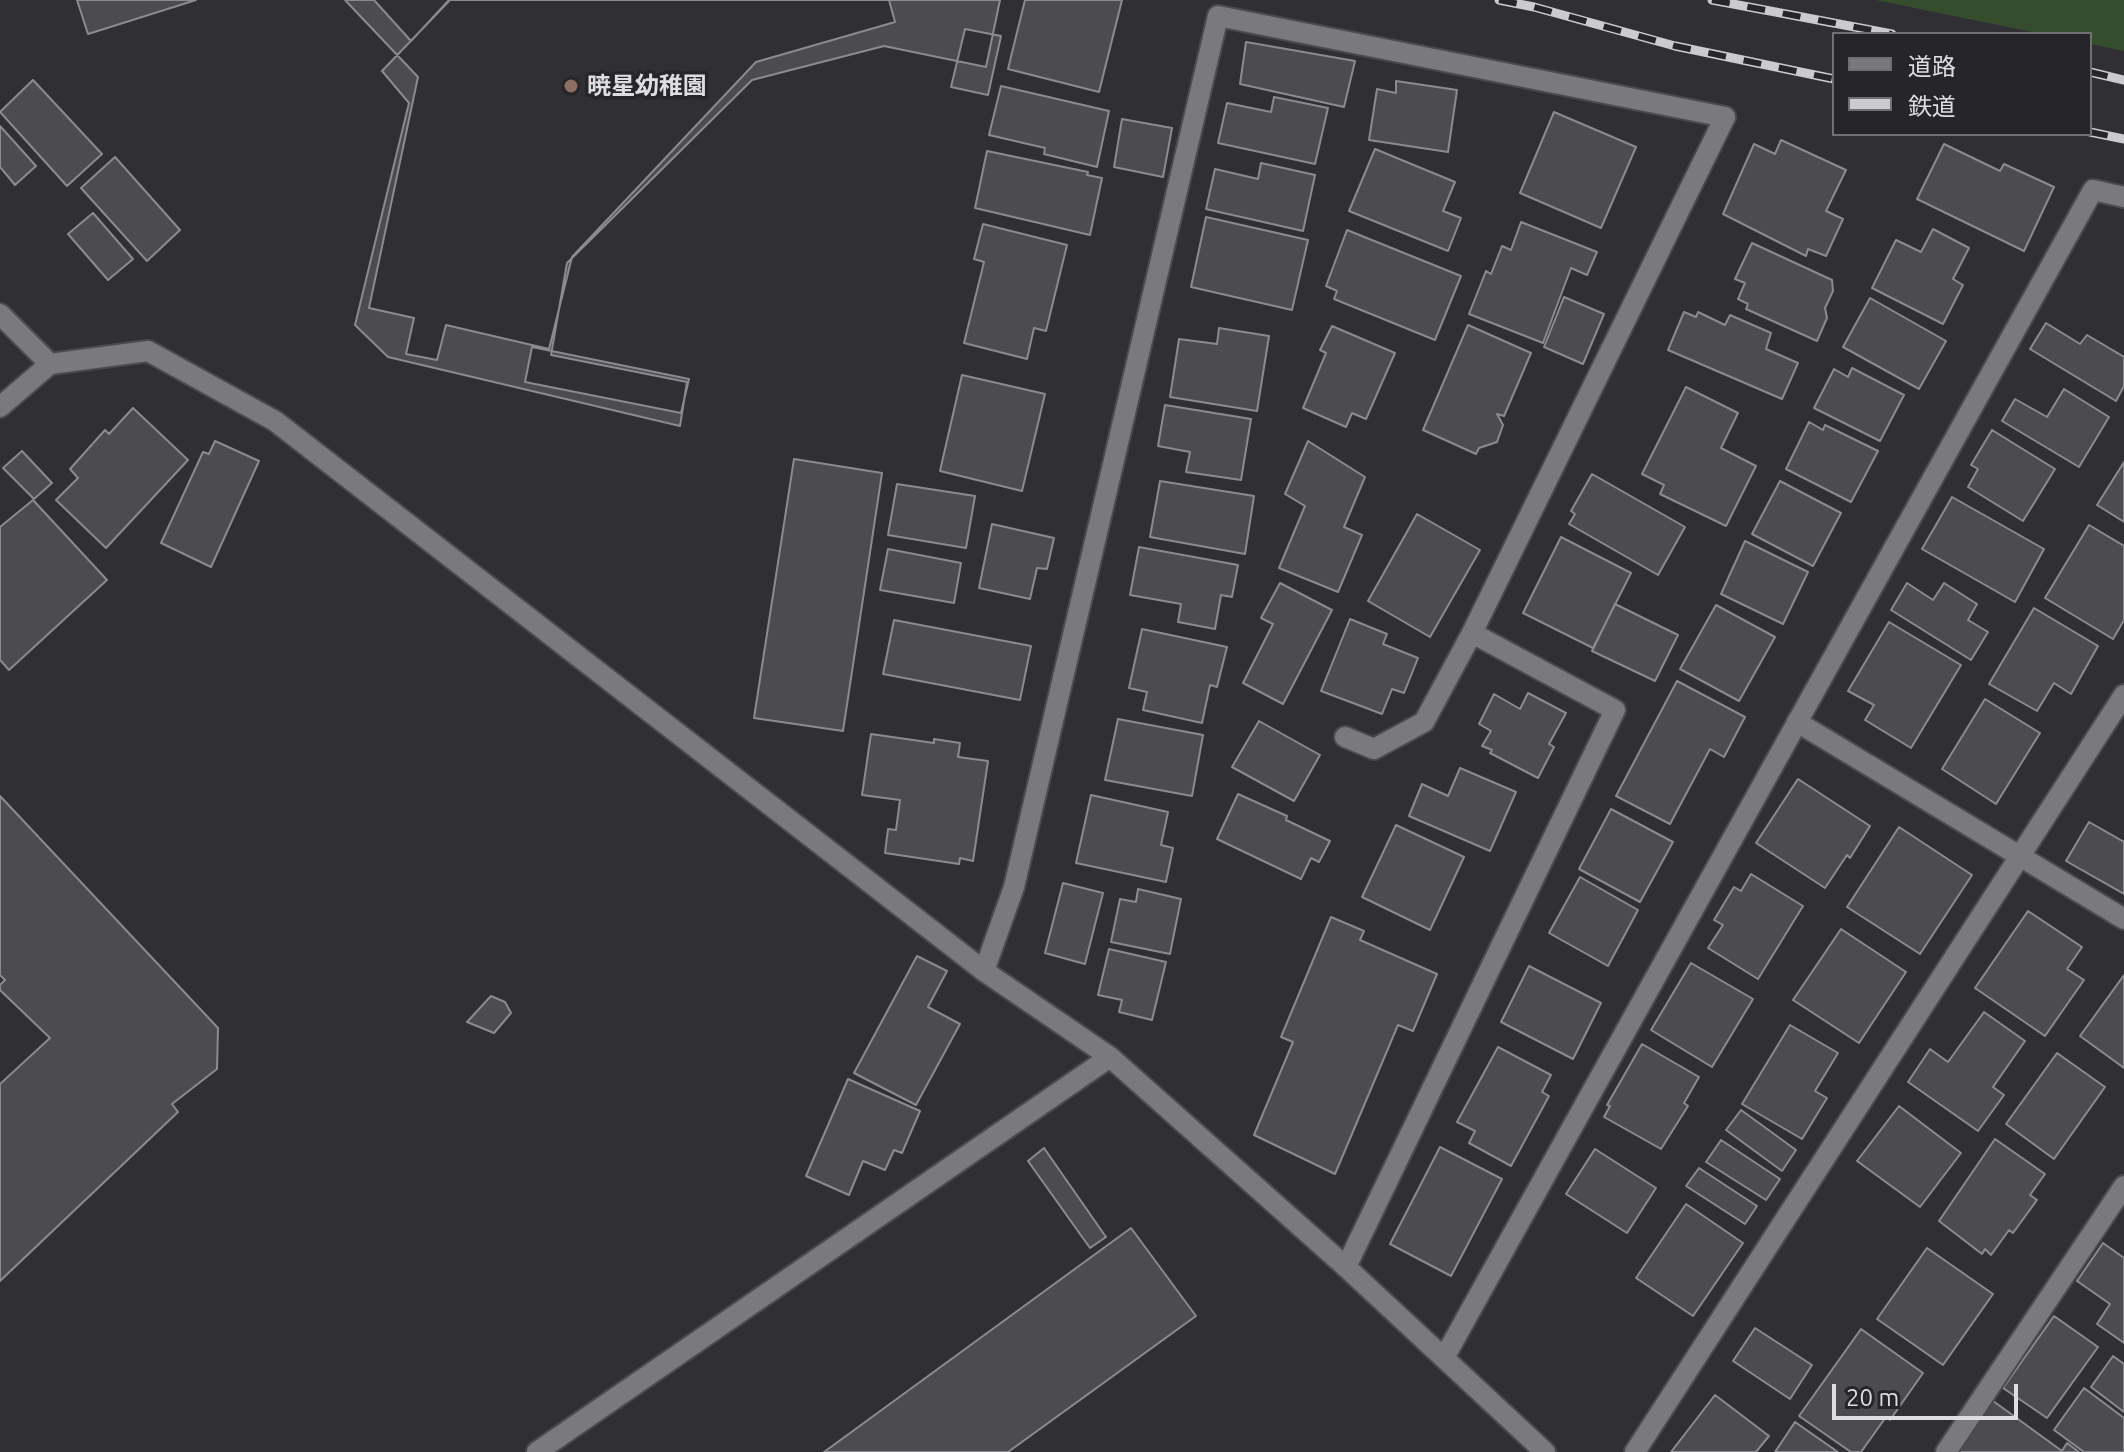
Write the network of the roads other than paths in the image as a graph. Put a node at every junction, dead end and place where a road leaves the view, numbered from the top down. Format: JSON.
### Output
{"nodes":[{"id":1,"x":2124,"y":197,"type":"edge"},
{"id":2,"x":0,"y":314,"type":"edge"},
{"id":3,"x":50,"y":364,"type":"junction"},
{"id":4,"x":0,"y":407,"type":"edge"},
{"id":5,"x":1472,"y":633,"type":"junction"},
{"id":6,"x":2124,"y":695,"type":"edge"},
{"id":7,"x":1797,"y":722,"type":"junction"},
{"id":8,"x":1345,"y":737,"type":"dead end"},
{"id":9,"x":2020,"y":856,"type":"junction"},
{"id":10,"x":2124,"y":919,"type":"edge"},
{"id":11,"x":984,"y":971,"type":"junction"},
{"id":12,"x":1110,"y":1057,"type":"junction"},
{"id":13,"x":2124,"y":1186,"type":"edge"},
{"id":14,"x":1346,"y":1267,"type":"junction"},
{"id":15,"x":1444,"y":1358,"type":"junction"},
{"id":16,"x":537,"y":1452,"type":"edge"},
{"id":17,"x":1545,"y":1452,"type":"edge"},
{"id":18,"x":1635,"y":1452,"type":"edge"},
{"id":19,"x":1946,"y":1452,"type":"edge"}],
"edges":[{"from":1,"to":7,"type":"street"},
{"from":2,"to":3,"type":"street"},
{"from":3,"to":4,"type":"street"},
{"from":3,"to":11,"type":"street"},
{"from":5,"to":8,"type":"street"},
{"from":5,"to":11,"type":"street"},
{"from":5,"to":14,"type":"street"},
{"from":6,"to":9,"type":"street"},
{"from":7,"to":9,"type":"street"},
{"from":7,"to":15,"type":"street"},
{"from":9,"to":10,"type":"street"},
{"from":9,"to":18,"type":"street"},
{"from":11,"to":12,"type":"street"},
{"from":12,"to":14,"type":"street"},
{"from":12,"to":16,"type":"street"},
{"from":13,"to":19,"type":"street"},
{"from":14,"to":15,"type":"street"},
{"from":15,"to":17,"type":"street"}]}
